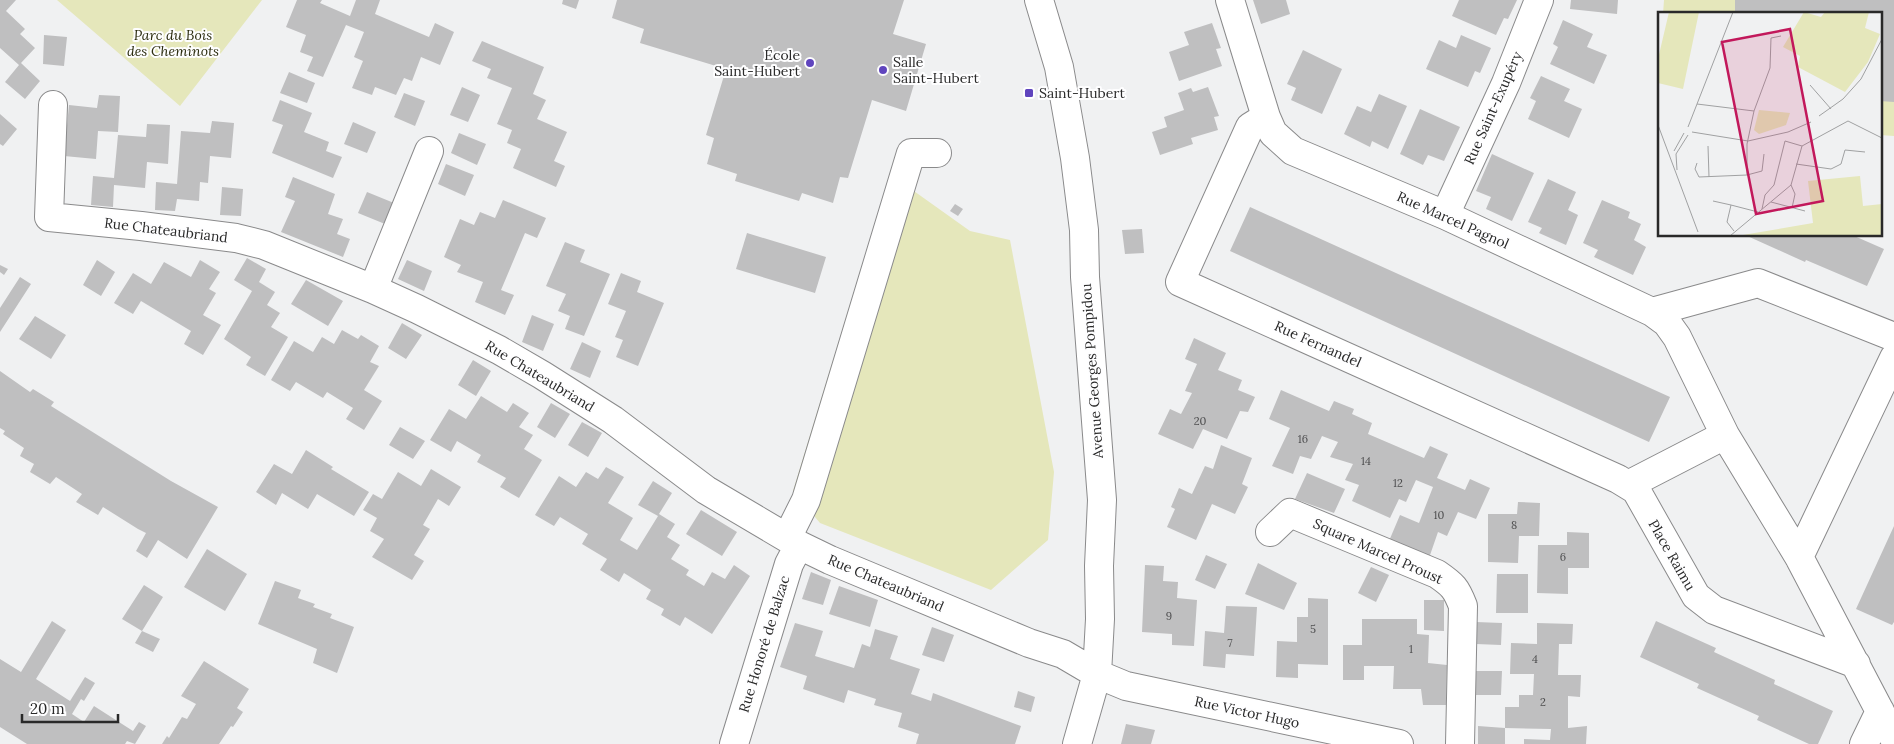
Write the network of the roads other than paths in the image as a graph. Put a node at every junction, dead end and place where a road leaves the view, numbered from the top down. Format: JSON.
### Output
{"nodes":[{"id":1,"x":1039,"y":0,"type":"edge"},
{"id":2,"x":1230,"y":0,"type":"edge"},
{"id":3,"x":1539,"y":0,"type":"edge"},
{"id":4,"x":53,"y":105,"type":"dead end"},
{"id":5,"x":1266,"y":117,"type":"junction"},
{"id":6,"x":429,"y":151,"type":"dead end"},
{"id":7,"x":937,"y":153,"type":"dead end"},
{"id":8,"x":1446,"y":215,"type":"junction"},
{"id":9,"x":373,"y":289,"type":"junction"},
{"id":10,"x":1652,"y":312,"type":"junction"},
{"id":11,"x":1894,"y":337,"type":"edge"},
{"id":12,"x":1894,"y":358,"type":"edge"},
{"id":13,"x":1725,"y":435,"type":"junction"},
{"id":14,"x":1628,"y":485,"type":"junction"},
{"id":15,"x":1270,"y":532,"type":"dead end"},
{"id":16,"x":793,"y":542,"type":"junction"},
{"id":17,"x":1799,"y":557,"type":"junction"},
{"id":18,"x":1856,"y":664,"type":"junction"},
{"id":19,"x":1097,"y":674,"type":"junction"},
{"id":20,"x":1880,"y":710,"type":"junction"},
{"id":21,"x":1894,"y":738,"type":"edge"},
{"id":22,"x":734,"y":744,"type":"edge"},
{"id":23,"x":1077,"y":744,"type":"edge"},
{"id":24,"x":1399,"y":744,"type":"edge"},
{"id":25,"x":1460,"y":744,"type":"edge"},
{"id":26,"x":1864,"y":744,"type":"edge"}],
"edges":[{"from":1,"to":19,"type":"street","name":"Avenue Georges Pompidou"},
{"from":2,"to":5,"type":"street","name":"Rue Marcel Pagnol"},
{"from":3,"to":8,"type":"street","name":"Rue Saint-Exupéry"},
{"from":4,"to":9,"type":"street","name":"Rue Chateaubriand"},
{"from":5,"to":8,"type":"street","name":"Rue Marcel Pagnol"},
{"from":5,"to":14,"type":"street","name":"Rue Fernandel"},
{"from":6,"to":9,"type":"street"},
{"from":7,"to":16,"type":"street","name":"Rue Honoré de Balzac"},
{"from":8,"to":10,"type":"street","name":"Rue Marcel Pagnol"},
{"from":9,"to":16,"type":"street","name":"Rue Chateaubriand"},
{"from":10,"to":11,"type":"street"},
{"from":10,"to":13,"type":"street"},
{"from":12,"to":17,"type":"street"},
{"from":13,"to":14,"type":"street"},
{"from":13,"to":17,"type":"street"},
{"from":14,"to":18,"type":"street","name":"Place Raimu"},
{"from":15,"to":25,"type":"street","name":"Square Marcel Proust"},
{"from":16,"to":19,"type":"street","name":"Rue Chateaubriand"},
{"from":16,"to":22,"type":"street","name":"Rue Honoré de Balzac"},
{"from":17,"to":18,"type":"street"},
{"from":18,"to":20,"type":"street"},
{"from":19,"to":23,"type":"street","name":"Avenue Georges Pompidou"},
{"from":19,"to":24,"type":"street","name":"Rue Victor Hugo"},
{"from":20,"to":21,"type":"street"},
{"from":20,"to":26,"type":"street"}]}
